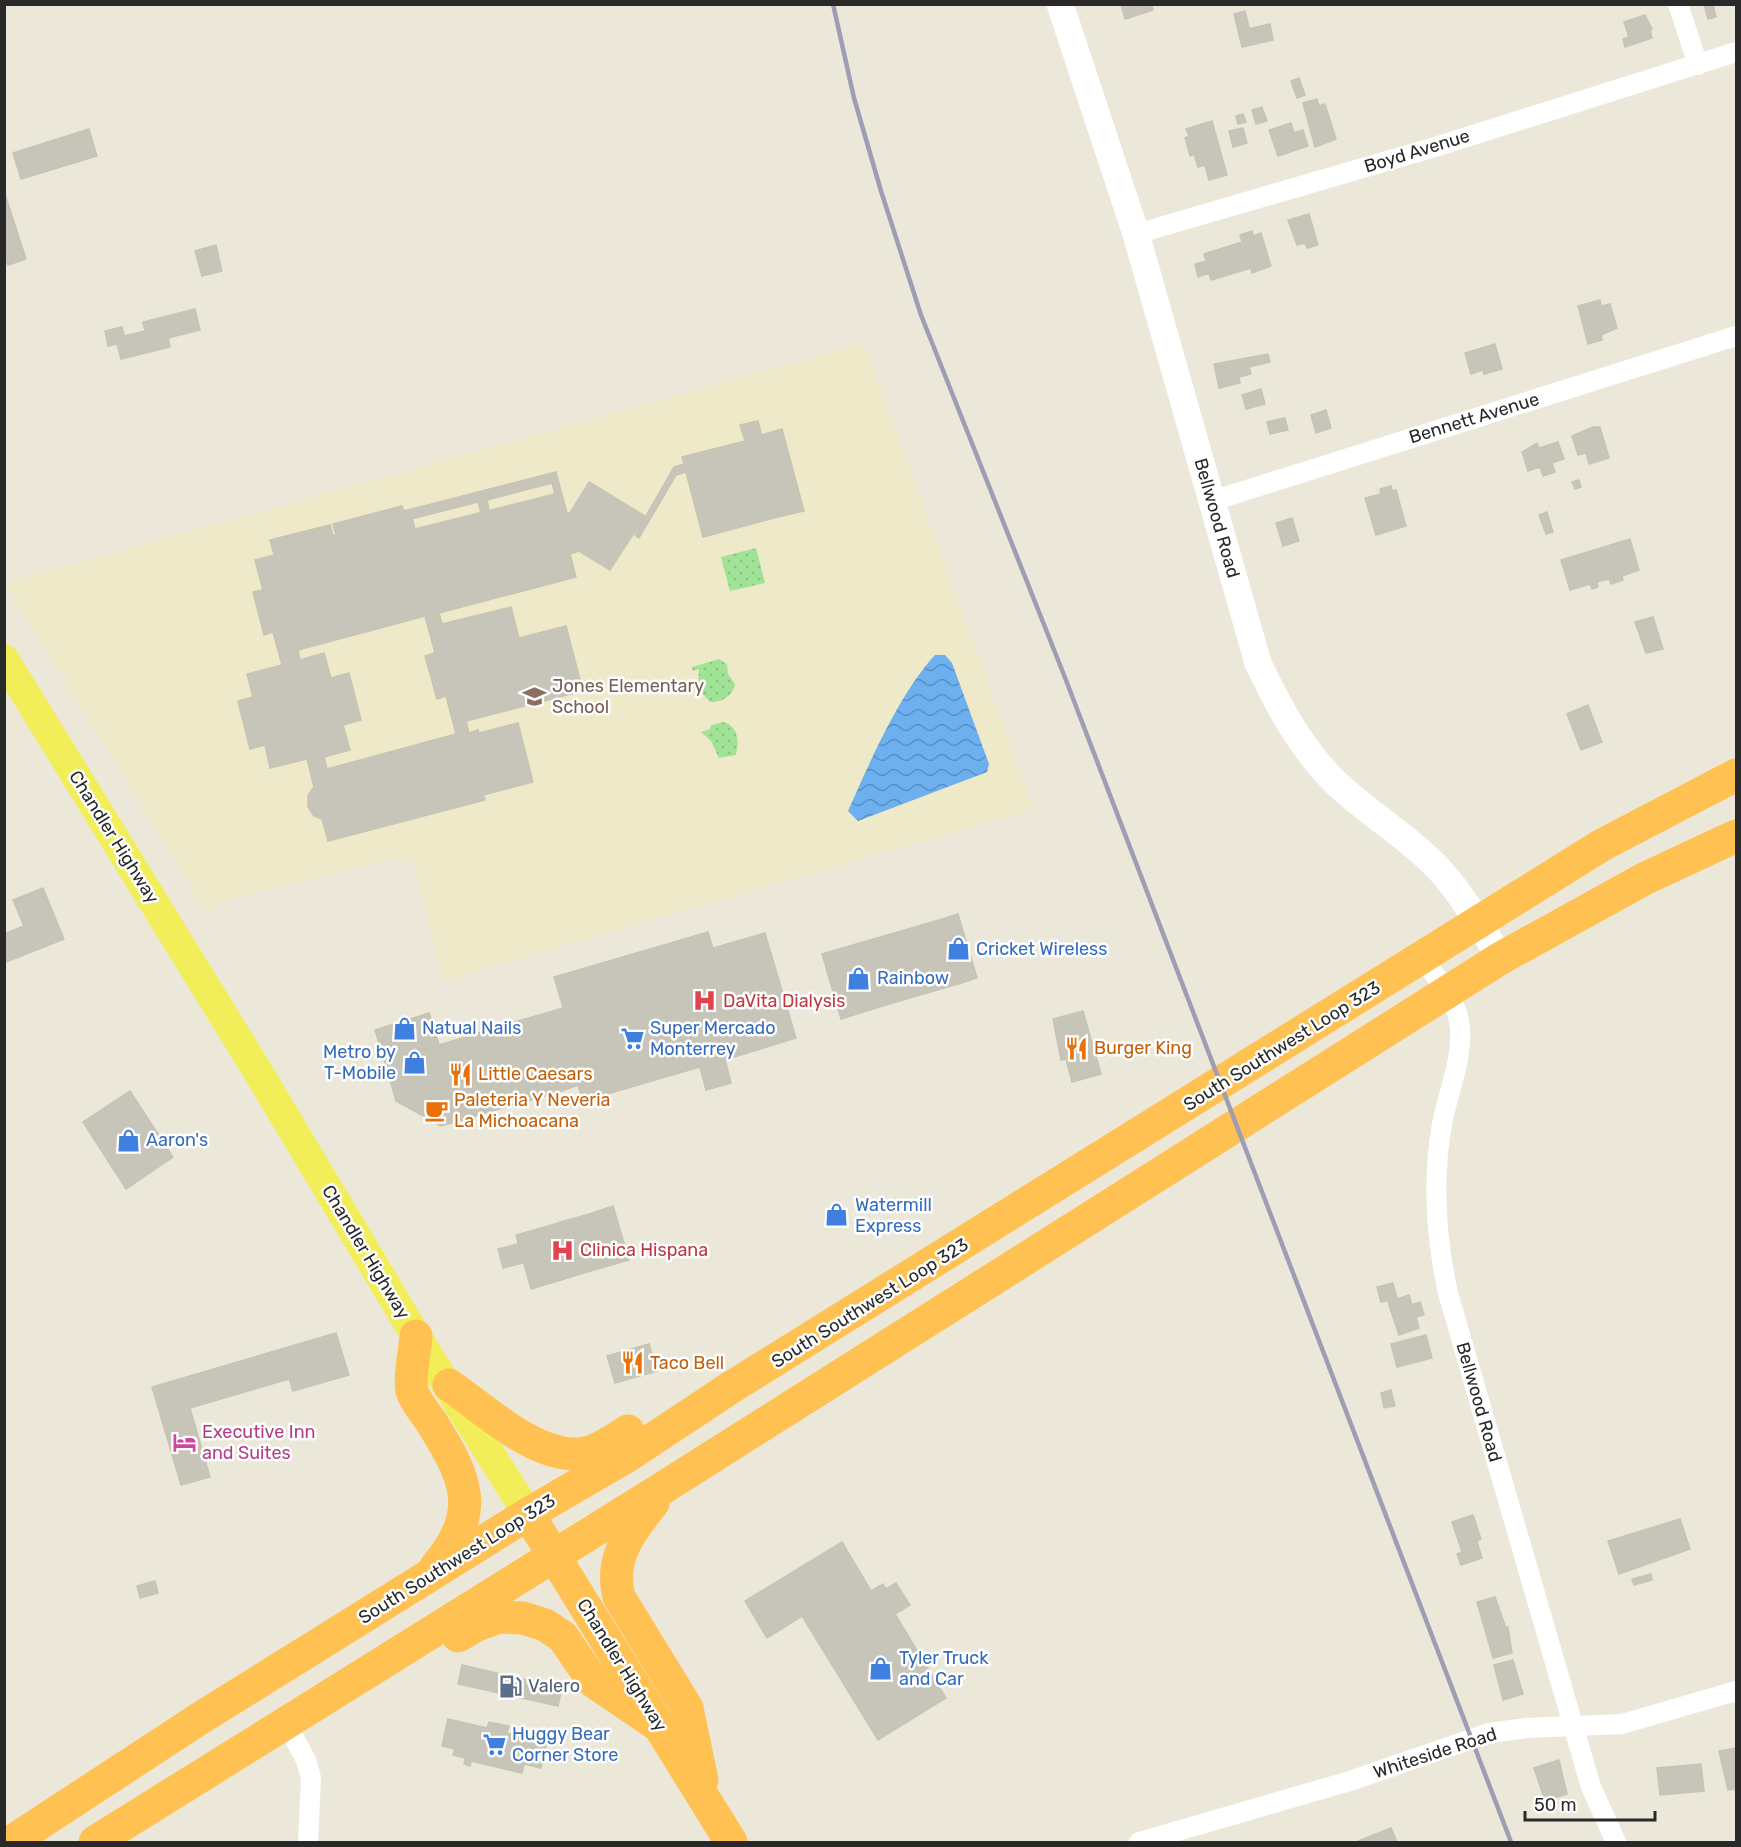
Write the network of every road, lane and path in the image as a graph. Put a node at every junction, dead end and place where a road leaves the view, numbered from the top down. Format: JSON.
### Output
{"nodes":[{"id":1,"x":1060,"y":4,"type":"edge"},
{"id":2,"x":1678,"y":4,"type":"edge"},
{"id":3,"x":1737,"y":52,"type":"edge"},
{"id":4,"x":1698,"y":65,"type":"junction"},
{"id":5,"x":1136,"y":234,"type":"junction"},
{"id":6,"x":1737,"y":336,"type":"edge"},
{"id":7,"x":1212,"y":501,"type":"junction"},
{"id":8,"x":4,"y":659,"type":"edge"},
{"id":9,"x":1737,"y":776,"type":"edge"},
{"id":10,"x":1737,"y":836,"type":"edge"},
{"id":11,"x":1478,"y":923,"type":"junction"},
{"id":12,"x":1422,"y":958,"type":"junction"},
{"id":13,"x":1501,"y":958,"type":"junction"},
{"id":14,"x":1446,"y":993,"type":"junction"},
{"id":15,"x":416,"y":1336,"type":"junction"},
{"id":16,"x":449,"y":1385,"type":"junction"},
{"id":17,"x":730,"y":1388,"type":"junction"},
{"id":18,"x":666,"y":1486,"type":"junction"},
{"id":19,"x":528,"y":1514,"type":"junction"},
{"id":20,"x":554,"y":1554,"type":"junction"},
{"id":21,"x":426,"y":1578,"type":"junction"},
{"id":22,"x":1737,"y":1691,"type":"edge"},
{"id":23,"x":291,"y":1720,"type":"junction"},
{"id":24,"x":659,"y":1726,"type":"junction"},
{"id":25,"x":1574,"y":1727,"type":"junction"},
{"id":26,"x":707,"y":1802,"type":"junction"},
{"id":27,"x":11,"y":1842,"type":"edge"},
{"id":28,"x":95,"y":1842,"type":"edge"},
{"id":29,"x":308,"y":1842,"type":"edge"},
{"id":30,"x":731,"y":1842,"type":"edge"},
{"id":31,"x":1139,"y":1842,"type":"edge"},
{"id":32,"x":1616,"y":1842,"type":"edge"}],
"edges":[{"from":1,"to":5,"type":"street","name":"Bellwood Road"},
{"from":2,"to":4,"type":"street"},
{"from":3,"to":4,"type":"street","name":"Boyd Avenue"},
{"from":4,"to":5,"type":"street","name":"Boyd Avenue"},
{"from":5,"to":7,"type":"street","name":"Bellwood Road"},
{"from":6,"to":7,"type":"street","name":"Bennett Avenue"},
{"from":7,"to":11,"type":"street","name":"Bellwood Road"},
{"from":8,"to":15,"type":"main road","name":"Chandler Highway"},
{"from":9,"to":11,"type":"highway","name":"South Southwest Loop 323"},
{"from":10,"to":13,"type":"highway"},
{"from":11,"to":12,"type":"highway","name":"South Southwest Loop 323"},
{"from":11,"to":13,"type":"street","name":"Bellwood Road"},
{"from":12,"to":14,"type":"street","name":"Bellwood Road"},
{"from":12,"to":17,"type":"highway","name":"South Southwest Loop 323"},
{"from":13,"to":14,"type":"highway"},
{"from":14,"to":18,"type":"highway"},
{"from":14,"to":25,"type":"street","name":"Bellwood Road"},
{"from":15,"to":16,"type":"main road","name":"Chandler Highway"},
{"from":15,"to":21,"type":"highway"},
{"from":16,"to":17,"type":"highway"},
{"from":16,"to":19,"type":"main road","name":"Chandler Highway"},
{"from":17,"to":19,"type":"highway","name":"South Southwest Loop 323"},
{"from":18,"to":20,"type":"highway"},
{"from":18,"to":26,"type":"highway"},
{"from":19,"to":20,"type":"highway","name":"Chandler Highway"},
{"from":19,"to":21,"type":"highway","name":"South Southwest Loop 323"},
{"from":20,"to":23,"type":"highway"},
{"from":20,"to":24,"type":"highway","name":"Chandler Highway"},
{"from":21,"to":27,"type":"highway","name":"South Southwest Loop 323"},
{"from":22,"to":25,"type":"street","name":"Whiteside Road"},
{"from":23,"to":24,"type":"highway"},
{"from":23,"to":28,"type":"highway"},
{"from":23,"to":29,"type":"street"},
{"from":24,"to":26,"type":"highway","name":"Chandler Highway"},
{"from":25,"to":31,"type":"street","name":"Whiteside Road"},
{"from":25,"to":32,"type":"street","name":"Bellwood Road"},
{"from":26,"to":30,"type":"highway","name":"Chandler Highway"}]}
